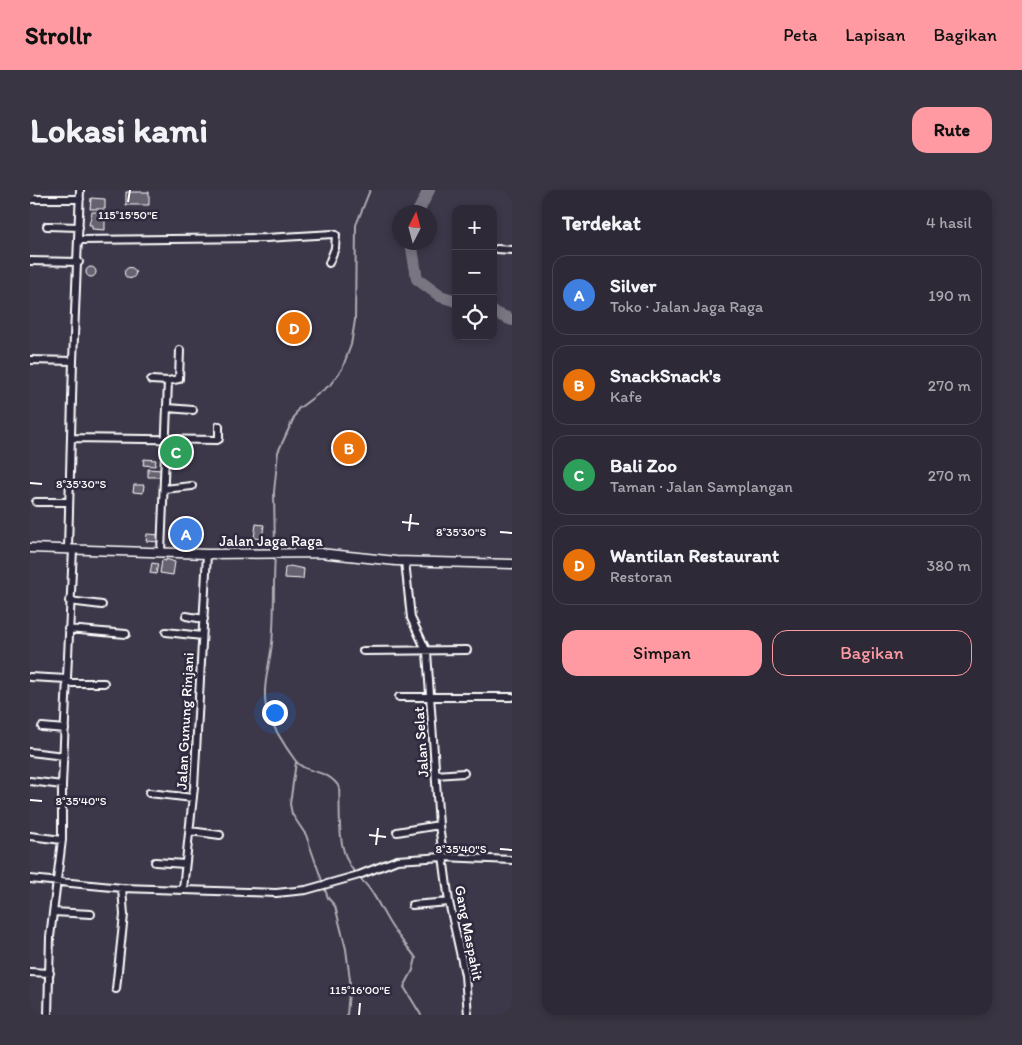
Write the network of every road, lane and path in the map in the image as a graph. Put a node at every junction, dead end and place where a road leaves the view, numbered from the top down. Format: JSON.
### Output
{"nodes":[{"id":1,"x":80,"y":190,"type":"edge"},
{"id":2,"x":30,"y":199,"type":"edge"},
{"id":3,"x":80,"y":199,"type":"junction"},
{"id":4,"x":47,"y":226,"type":"dead end"},
{"id":5,"x":79,"y":228,"type":"junction"},
{"id":6,"x":79,"y":240,"type":"junction"},
{"id":7,"x":497,"y":249,"type":"dead end"},
{"id":8,"x":512,"y":250,"type":"edge"},
{"id":9,"x":30,"y":261,"type":"edge"},
{"id":10,"x":79,"y":262,"type":"junction"},
{"id":11,"x":329,"y":262,"type":"dead end"},
{"id":12,"x":180,"y":350,"type":"dead end"},
{"id":13,"x":30,"y":360,"type":"edge"},
{"id":14,"x":72,"y":361,"type":"junction"},
{"id":15,"x":151,"y":380,"type":"dead end"},
{"id":16,"x":168,"y":380,"type":"junction"},
{"id":17,"x":168,"y":408,"type":"junction"},
{"id":18,"x":193,"y":410,"type":"dead end"},
{"id":19,"x":219,"y":426,"type":"dead end"},
{"id":20,"x":72,"y":438,"type":"junction"},
{"id":21,"x":168,"y":439,"type":"junction"},
{"id":22,"x":192,"y":486,"type":"dead end"},
{"id":23,"x":164,"y":489,"type":"junction"},
{"id":24,"x":36,"y":502,"type":"dead end"},
{"id":25,"x":70,"y":502,"type":"junction"},
{"id":26,"x":30,"y":548,"type":"edge"},
{"id":27,"x":70,"y":549,"type":"junction"},
{"id":28,"x":161,"y":552,"type":"junction"},
{"id":29,"x":207,"y":554,"type":"junction"},
{"id":30,"x":405,"y":561,"type":"junction"},
{"id":31,"x":512,"y":564,"type":"edge"},
{"id":32,"x":69,"y":601,"type":"junction"},
{"id":33,"x":102,"y":605,"type":"dead end"},
{"id":34,"x":186,"y":616,"type":"dead end"},
{"id":35,"x":204,"y":619,"type":"junction"},
{"id":36,"x":68,"y":628,"type":"junction"},
{"id":37,"x":166,"y":632,"type":"dead end"},
{"id":38,"x":126,"y":634,"type":"dead end"},
{"id":39,"x":202,"y":636,"type":"junction"},
{"id":40,"x":467,"y":650,"type":"dead end"},
{"id":41,"x":363,"y":651,"type":"dead end"},
{"id":42,"x":427,"y":652,"type":"junction"},
{"id":43,"x":30,"y":678,"type":"edge"},
{"id":44,"x":66,"y":681,"type":"junction"},
{"id":45,"x":104,"y":683,"type":"dead end"},
{"id":46,"x":431,"y":697,"type":"junction"},
{"id":47,"x":512,"y":697,"type":"edge"},
{"id":48,"x":399,"y":698,"type":"dead end"},
{"id":49,"x":42,"y":727,"type":"dead end"},
{"id":50,"x":65,"y":729,"type":"junction"},
{"id":51,"x":30,"y":752,"type":"edge"},
{"id":52,"x":64,"y":756,"type":"junction"},
{"id":53,"x":464,"y":773,"type":"dead end"},
{"id":54,"x":436,"y":775,"type":"junction"},
{"id":55,"x":30,"y":781,"type":"edge"},
{"id":56,"x":62,"y":784,"type":"junction"},
{"id":57,"x":149,"y":794,"type":"dead end"},
{"id":58,"x":193,"y":798,"type":"junction"},
{"id":59,"x":439,"y":825,"type":"junction"},
{"id":60,"x":190,"y":831,"type":"junction"},
{"id":61,"x":397,"y":832,"type":"dead end"},
{"id":62,"x":220,"y":835,"type":"dead end"},
{"id":63,"x":30,"y":836,"type":"edge"},
{"id":64,"x":62,"y":840,"type":"junction"},
{"id":65,"x":443,"y":857,"type":"junction"},
{"id":66,"x":512,"y":860,"type":"edge"},
{"id":67,"x":155,"y":862,"type":"dead end"},
{"id":68,"x":185,"y":864,"type":"junction"},
{"id":69,"x":30,"y":879,"type":"edge"},
{"id":70,"x":57,"y":883,"type":"junction"},
{"id":71,"x":122,"y":888,"type":"junction"},
{"id":72,"x":183,"y":890,"type":"junction"},
{"id":73,"x":449,"y":902,"type":"junction"},
{"id":74,"x":412,"y":906,"type":"dead end"},
{"id":75,"x":53,"y":912,"type":"junction"},
{"id":76,"x":91,"y":914,"type":"dead end"},
{"id":77,"x":30,"y":972,"type":"edge"},
{"id":78,"x":50,"y":973,"type":"junction"},
{"id":79,"x":116,"y":989,"type":"dead end"},
{"id":80,"x":48,"y":1015,"type":"edge"},
{"id":81,"x":468,"y":1015,"type":"edge"}],
"edges":[{"from":1,"to":3,"type":"street"},
{"from":2,"to":3,"type":"street"},
{"from":3,"to":5,"type":"street"},
{"from":4,"to":5,"type":"street"},
{"from":5,"to":6,"type":"street"},
{"from":6,"to":10,"type":"street"},
{"from":6,"to":11,"type":"street"},
{"from":7,"to":8,"type":"street"},
{"from":9,"to":10,"type":"street"},
{"from":10,"to":14,"type":"street"},
{"from":12,"to":16,"type":"street"},
{"from":13,"to":14,"type":"street"},
{"from":14,"to":20,"type":"street"},
{"from":15,"to":16,"type":"street"},
{"from":16,"to":17,"type":"street"},
{"from":17,"to":18,"type":"street"},
{"from":17,"to":21,"type":"street"},
{"from":19,"to":21,"type":"street"},
{"from":20,"to":21,"type":"street"},
{"from":20,"to":25,"type":"street"},
{"from":21,"to":23,"type":"street"},
{"from":22,"to":23,"type":"street"},
{"from":23,"to":28,"type":"street"},
{"from":24,"to":25,"type":"street"},
{"from":25,"to":27,"type":"street"},
{"from":26,"to":27,"type":"street","name":"Jalan Jaga Raga"},
{"from":27,"to":28,"type":"street","name":"Jalan Jaga Raga"},
{"from":27,"to":32,"type":"street"},
{"from":28,"to":29,"type":"street","name":"Jalan Jaga Raga"},
{"from":29,"to":30,"type":"street","name":"Jalan Jaga Raga"},
{"from":29,"to":35,"type":"street","name":"Jalan Gunung Rinjani"},
{"from":30,"to":31,"type":"street","name":"Jalan Jaga Raga"},
{"from":30,"to":42,"type":"street","name":"Jalan Selat"},
{"from":32,"to":33,"type":"street"},
{"from":32,"to":36,"type":"street"},
{"from":34,"to":35,"type":"street"},
{"from":35,"to":39,"type":"street","name":"Jalan Gunung Rinjani"},
{"from":36,"to":38,"type":"street"},
{"from":36,"to":44,"type":"street"},
{"from":37,"to":39,"type":"street"},
{"from":39,"to":58,"type":"street","name":"Jalan Gunung Rinjani"},
{"from":40,"to":42,"type":"street"},
{"from":41,"to":42,"type":"street"},
{"from":42,"to":46,"type":"street","name":"Jalan Selat"},
{"from":43,"to":44,"type":"street"},
{"from":44,"to":45,"type":"street"},
{"from":44,"to":50,"type":"street"},
{"from":46,"to":47,"type":"street"},
{"from":46,"to":48,"type":"street"},
{"from":46,"to":54,"type":"street","name":"Jalan Selat"},
{"from":49,"to":50,"type":"street"},
{"from":50,"to":52,"type":"street"},
{"from":51,"to":52,"type":"street"},
{"from":52,"to":56,"type":"street"},
{"from":53,"to":54,"type":"street"},
{"from":54,"to":59,"type":"street","name":"Jalan Selat"},
{"from":55,"to":56,"type":"street"},
{"from":56,"to":64,"type":"street"},
{"from":57,"to":58,"type":"street"},
{"from":58,"to":60,"type":"street","name":"Jalan Gunung Rinjani"},
{"from":59,"to":61,"type":"street"},
{"from":59,"to":65,"type":"street","name":"Jalan Selat"},
{"from":60,"to":62,"type":"street"},
{"from":60,"to":68,"type":"street","name":"Jalan Gunung Rinjani"},
{"from":63,"to":64,"type":"street"},
{"from":64,"to":70,"type":"street"},
{"from":65,"to":66,"type":"street"},
{"from":65,"to":72,"type":"street"},
{"from":65,"to":73,"type":"street","name":"Gang Maspahit"},
{"from":67,"to":68,"type":"street"},
{"from":68,"to":72,"type":"street","name":"Jalan Gunung Rinjani"},
{"from":69,"to":70,"type":"street"},
{"from":70,"to":71,"type":"street"},
{"from":70,"to":75,"type":"street"},
{"from":71,"to":72,"type":"street"},
{"from":71,"to":79,"type":"street"},
{"from":73,"to":74,"type":"street"},
{"from":73,"to":81,"type":"street","name":"Gang Maspahit"},
{"from":75,"to":76,"type":"street"},
{"from":75,"to":78,"type":"street"},
{"from":77,"to":78,"type":"street"},
{"from":78,"to":80,"type":"street"}]}
